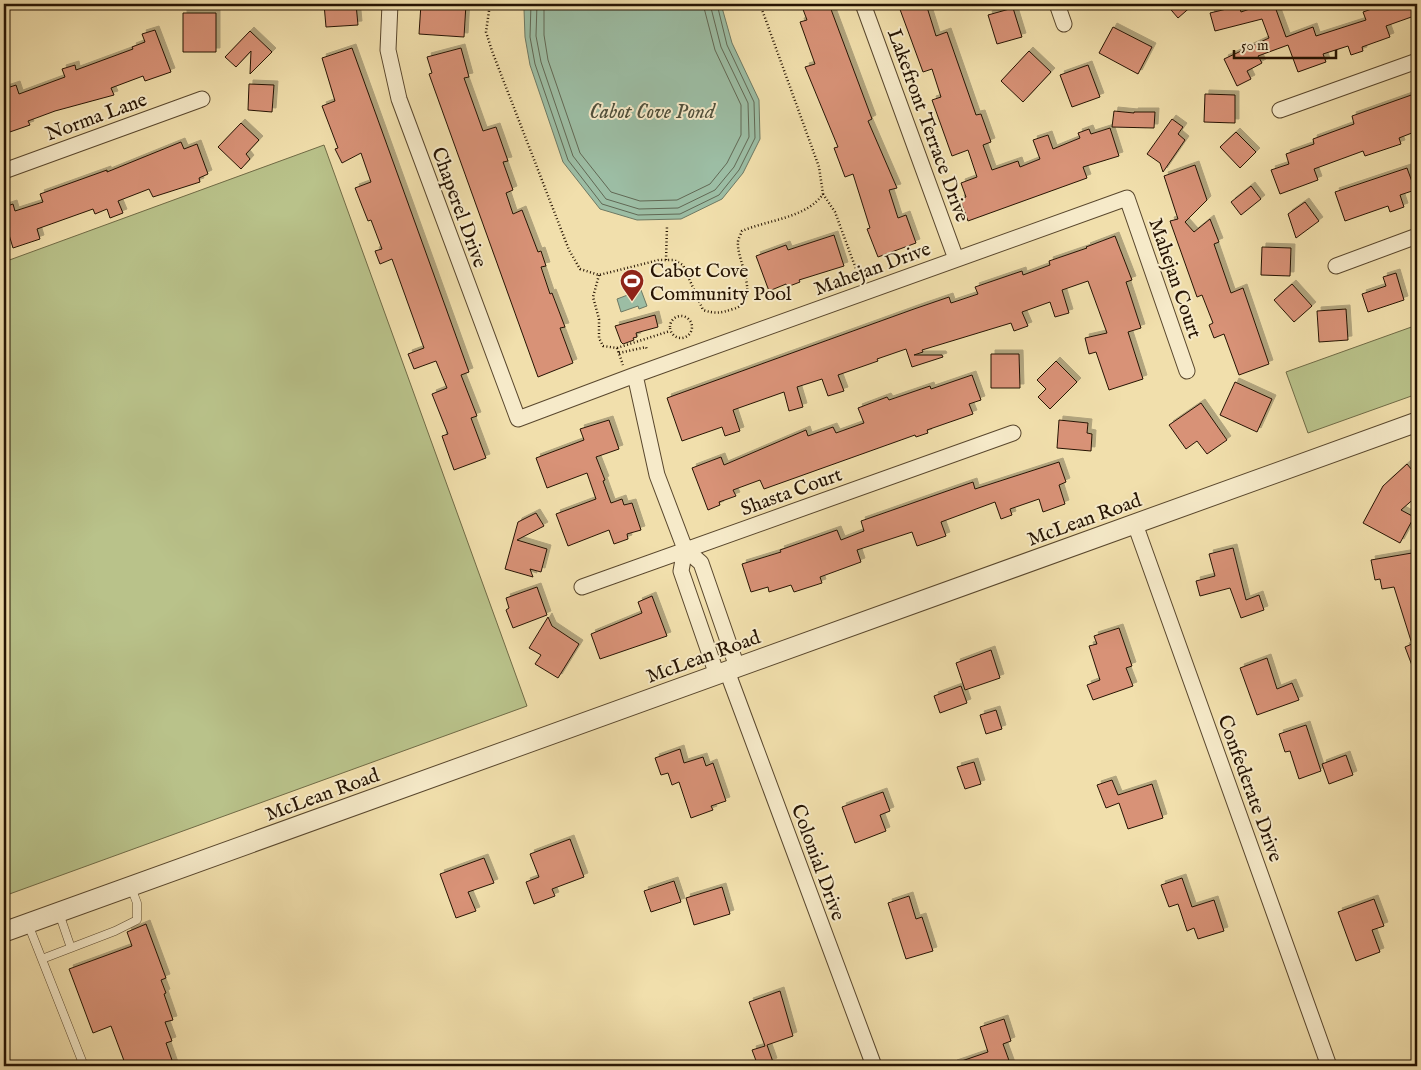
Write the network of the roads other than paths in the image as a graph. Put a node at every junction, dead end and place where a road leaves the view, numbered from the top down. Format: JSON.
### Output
{"nodes":[{"id":1,"x":390,"y":4,"type":"edge"},
{"id":2,"x":864,"y":4,"type":"edge"},
{"id":3,"x":1057,"y":4,"type":"edge"},
{"id":4,"x":1064,"y":24,"type":"dead end"},
{"id":5,"x":1417,"y":61,"type":"edge"},
{"id":6,"x":202,"y":99,"type":"dead end"},
{"id":7,"x":1280,"y":110,"type":"dead end"},
{"id":8,"x":4,"y":171,"type":"edge"},
{"id":9,"x":1127,"y":198,"type":"joint"},
{"id":10,"x":1417,"y":236,"type":"edge"},
{"id":11,"x":956,"y":259,"type":"junction"},
{"id":12,"x":1336,"y":266,"type":"dead end"},
{"id":13,"x":1187,"y":371,"type":"dead end"},
{"id":14,"x":635,"y":375,"type":"junction"},
{"id":15,"x":518,"y":420,"type":"joint"},
{"id":16,"x":1417,"y":422,"type":"edge"},
{"id":17,"x":1013,"y":433,"type":"dead end"},
{"id":18,"x":1135,"y":524,"type":"junction"},
{"id":19,"x":684,"y":549,"type":"junction"},
{"id":20,"x":582,"y":587,"type":"dead end"},
{"id":21,"x":727,"y":671,"type":"junction"},
{"id":22,"x":131,"y":887,"type":"junction"},
{"id":23,"x":59,"y":913,"type":"junction"},
{"id":24,"x":28,"y":924,"type":"junction"},
{"id":25,"x":4,"y":932,"type":"edge"},
{"id":26,"x":71,"y":948,"type":"junction"},
{"id":27,"x":42,"y":959,"type":"junction"},
{"id":28,"x":84,"y":1066,"type":"edge"},
{"id":29,"x":874,"y":1066,"type":"edge"},
{"id":30,"x":1329,"y":1066,"type":"edge"}],
"edges":[{"from":1,"to":15,"type":"street","name":"Chaperel Drive"},
{"from":2,"to":11,"type":"street","name":"Lakefront Terrace Drive"},
{"from":3,"to":4,"type":"street"},
{"from":5,"to":7,"type":"street"},
{"from":6,"to":8,"type":"street","name":"Norma Lane"},
{"from":9,"to":11,"type":"street","name":"Mahejan Drive"},
{"from":9,"to":13,"type":"street","name":"Mahejan Court"},
{"from":10,"to":12,"type":"street"},
{"from":11,"to":14,"type":"street","name":"Mahejan Drive"},
{"from":14,"to":15,"type":"street","name":"Mahejan Drive"},
{"from":14,"to":19,"type":"street"},
{"from":16,"to":18,"type":"street","name":"McLean Road"},
{"from":17,"to":19,"type":"street","name":"Shasta Court"},
{"from":18,"to":21,"type":"street","name":"McLean Road"},
{"from":18,"to":30,"type":"street","name":"Confederate Drive"},
{"from":19,"to":20,"type":"street","name":"Shasta Court"},
{"from":19,"to":21,"type":"street"},
{"from":19,"to":21,"type":"street"},
{"from":21,"to":22,"type":"street","name":"McLean Road"},
{"from":21,"to":29,"type":"street","name":"Colonial Drive"},
{"from":22,"to":23,"type":"street","name":"McLean Road"},
{"from":22,"to":26,"type":"lane"},
{"from":23,"to":24,"type":"street","name":"McLean Road"},
{"from":23,"to":26,"type":"lane"},
{"from":24,"to":25,"type":"street","name":"McLean Road"},
{"from":24,"to":27,"type":"lane"},
{"from":26,"to":27,"type":"lane"},
{"from":27,"to":28,"type":"lane"}]}
